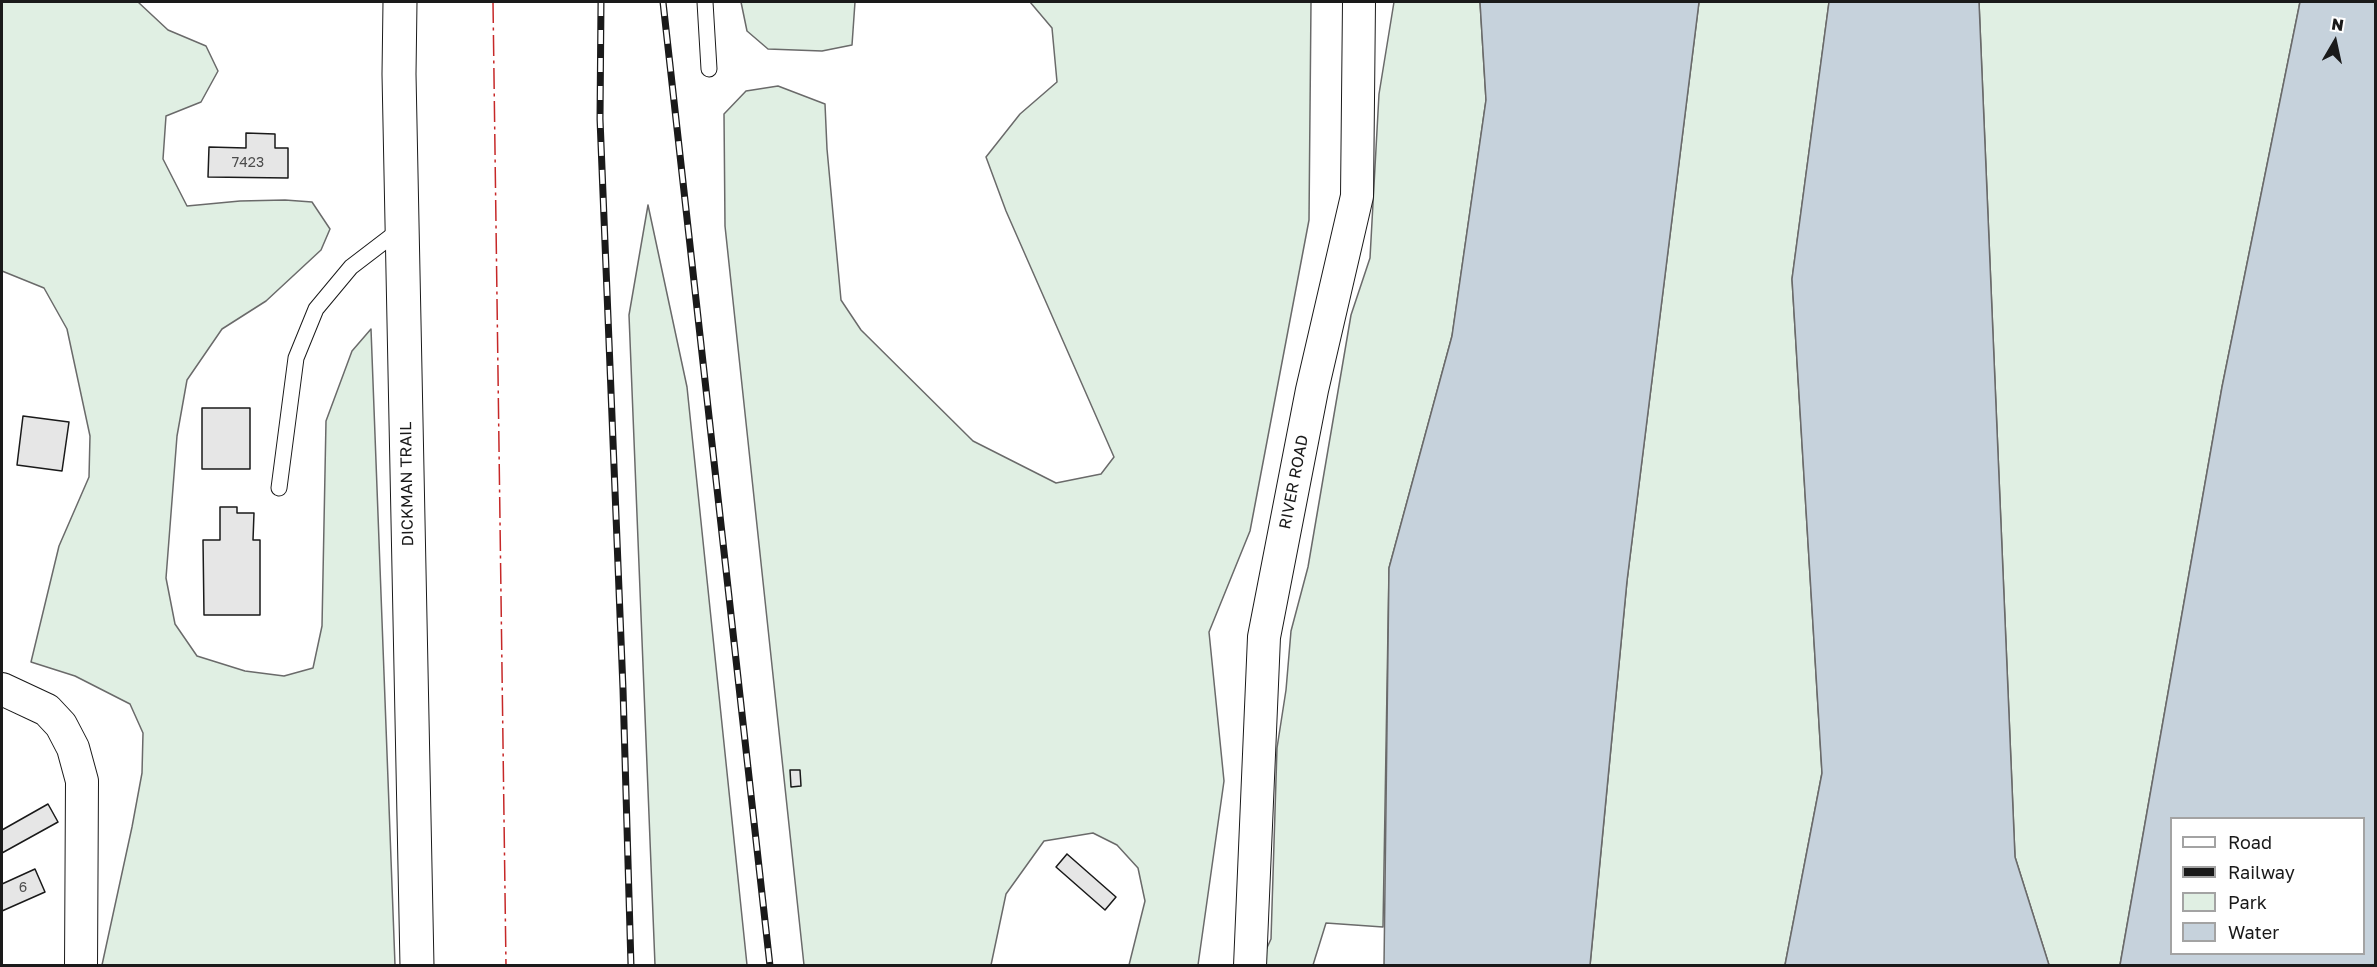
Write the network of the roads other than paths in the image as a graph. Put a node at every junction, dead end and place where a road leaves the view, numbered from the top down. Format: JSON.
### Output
{"nodes":[{"id":1,"x":400,"y":2,"type":"edge"},
{"id":2,"x":705,"y":2,"type":"edge"},
{"id":3,"x":1359,"y":2,"type":"edge"},
{"id":4,"x":709,"y":69,"type":"dead end"},
{"id":5,"x":402,"y":228,"type":"junction"},
{"id":6,"x":279,"y":488,"type":"dead end"},
{"id":7,"x":2,"y":689,"type":"edge"},
{"id":8,"x":81,"y":966,"type":"edge"},
{"id":9,"x":417,"y":966,"type":"edge"},
{"id":10,"x":1250,"y":966,"type":"edge"}],
"edges":[{"from":1,"to":5,"type":"street","name":"DICKMAN TRAIL"},
{"from":2,"to":4,"type":"lane"},
{"from":3,"to":10,"type":"street","name":"RIVER ROAD"},
{"from":5,"to":6,"type":"lane"},
{"from":5,"to":9,"type":"street","name":"DICKMAN TRAIL"},
{"from":7,"to":8,"type":"street"}]}
